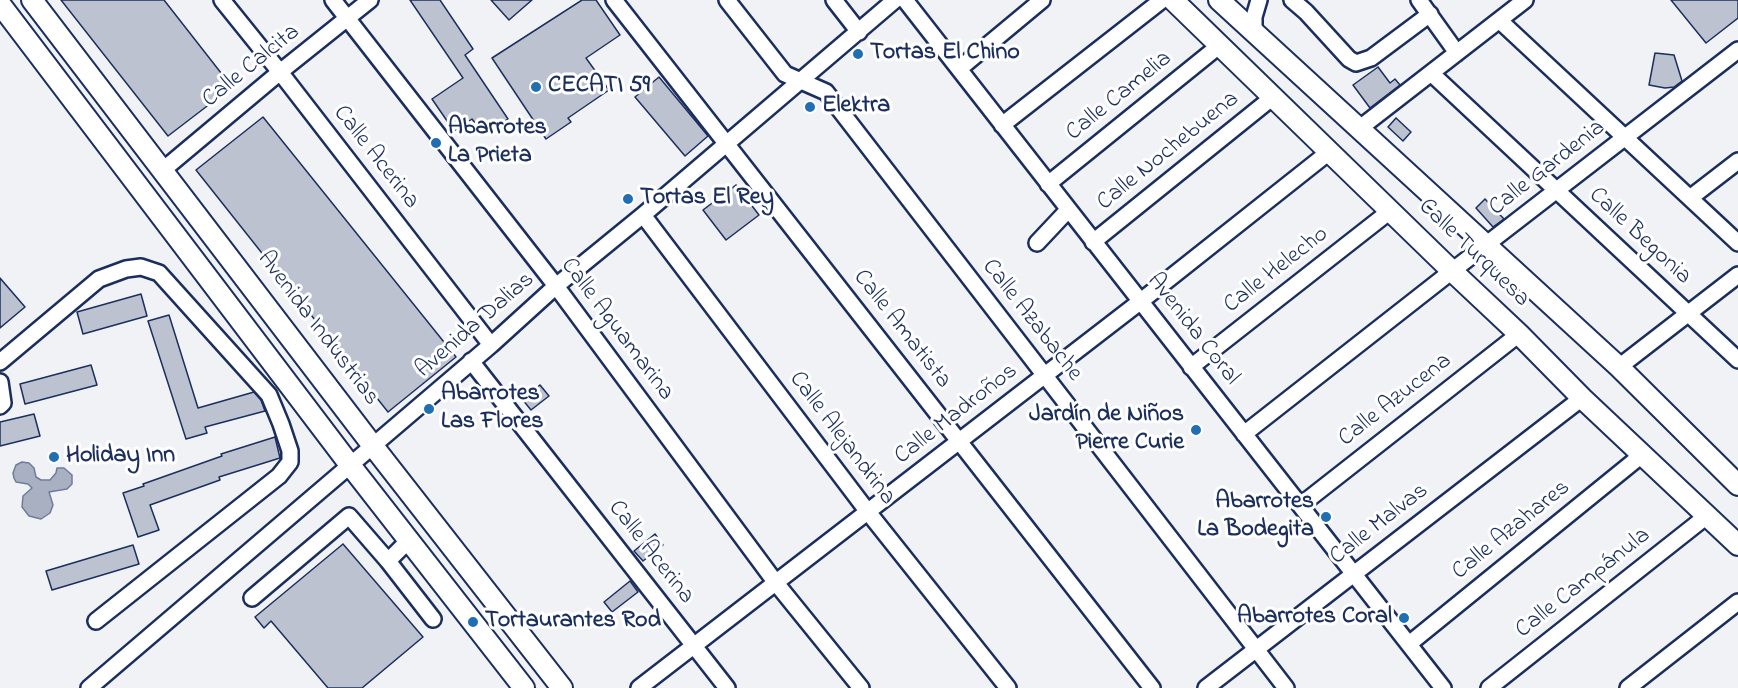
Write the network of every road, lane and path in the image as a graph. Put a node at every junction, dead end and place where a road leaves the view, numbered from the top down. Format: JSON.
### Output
{"nodes":[{"id":1,"x":32,"y":0,"type":"edge"},
{"id":2,"x":222,"y":0,"type":"edge"},
{"id":3,"x":333,"y":0,"type":"edge"},
{"id":4,"x":370,"y":0,"type":"edge"},
{"id":5,"x":614,"y":0,"type":"edge"},
{"id":6,"x":727,"y":0,"type":"edge"},
{"id":7,"x":834,"y":0,"type":"edge"},
{"id":8,"x":895,"y":0,"type":"edge"},
{"id":9,"x":905,"y":0,"type":"edge"},
{"id":10,"x":1042,"y":0,"type":"edge"},
{"id":11,"x":1162,"y":0,"type":"edge"},
{"id":12,"x":1173,"y":0,"type":"edge"},
{"id":13,"x":1219,"y":0,"type":"edge"},
{"id":14,"x":1259,"y":0,"type":"edge"},
{"id":15,"x":1292,"y":0,"type":"edge"},
{"id":16,"x":1419,"y":0,"type":"edge"},
{"id":17,"x":1525,"y":0,"type":"edge"},
{"id":18,"x":0,"y":4,"type":"edge"},
{"id":19,"x":1430,"y":14,"type":"junction"},
{"id":20,"x":348,"y":19,"type":"junction"},
{"id":21,"x":1499,"y":20,"type":"junction"},
{"id":22,"x":859,"y":32,"type":"junction"},
{"id":23,"x":1254,"y":32,"type":"junction"},
{"id":24,"x":1220,"y":45,"type":"junction"},
{"id":25,"x":1738,"y":50,"type":"edge"},
{"id":26,"x":1457,"y":53,"type":"junction"},
{"id":27,"x":959,"y":69,"type":"junction"},
{"id":28,"x":280,"y":72,"type":"junction"},
{"id":29,"x":1431,"y":73,"type":"junction"},
{"id":30,"x":800,"y":81,"type":"junction"},
{"id":31,"x":1273,"y":97,"type":"junction"},
{"id":32,"x":1002,"y":124,"type":"junction"},
{"id":33,"x":1360,"y":128,"type":"junction"},
{"id":34,"x":1625,"y":138,"type":"junction"},
{"id":35,"x":727,"y":143,"type":"junction"},
{"id":36,"x":1329,"y":152,"type":"junction"},
{"id":37,"x":1738,"y":161,"type":"edge"},
{"id":38,"x":163,"y":170,"type":"junction"},
{"id":39,"x":1048,"y":184,"type":"junction"},
{"id":40,"x":1557,"y":191,"type":"junction"},
{"id":41,"x":1690,"y":198,"type":"junction"},
{"id":42,"x":1068,"y":210,"type":"junction"},
{"id":43,"x":1390,"y":211,"type":"junction"},
{"id":44,"x":643,"y":215,"type":"junction"},
{"id":45,"x":1093,"y":242,"type":"junction"},
{"id":46,"x":1037,"y":243,"type":"dead end"},
{"id":47,"x":1738,"y":243,"type":"edge"},
{"id":48,"x":1487,"y":245,"type":"junction"},
{"id":49,"x":1452,"y":271,"type":"junction"},
{"id":50,"x":1738,"y":275,"type":"edge"},
{"id":51,"x":556,"y":286,"type":"junction"},
{"id":52,"x":1141,"y":301,"type":"junction"},
{"id":53,"x":1688,"y":314,"type":"junction"},
{"id":54,"x":1519,"y":334,"type":"junction"},
{"id":55,"x":491,"y":345,"type":"junction"},
{"id":56,"x":1738,"y":360,"type":"edge"},
{"id":57,"x":471,"y":361,"type":"junction"},
{"id":58,"x":0,"y":362,"type":"edge"},
{"id":59,"x":1191,"y":366,"type":"junction"},
{"id":60,"x":1619,"y":367,"type":"junction"},
{"id":61,"x":1045,"y":376,"type":"junction"},
{"id":62,"x":0,"y":382,"type":"edge"},
{"id":63,"x":1582,"y":398,"type":"junction"},
{"id":64,"x":0,"y":406,"type":"edge"},
{"id":65,"x":1244,"y":434,"type":"junction"},
{"id":66,"x":959,"y":442,"type":"junction"},
{"id":67,"x":373,"y":446,"type":"junction"},
{"id":68,"x":1643,"y":454,"type":"junction"},
{"id":69,"x":350,"y":465,"type":"junction"},
{"id":70,"x":1738,"y":485,"type":"edge"},
{"id":71,"x":1301,"y":505,"type":"junction"},
{"id":72,"x":868,"y":512,"type":"junction"},
{"id":73,"x":1708,"y":515,"type":"junction"},
{"id":74,"x":409,"y":540,"type":"junction"},
{"id":75,"x":1738,"y":545,"type":"edge"},
{"id":76,"x":388,"y":561,"type":"junction"},
{"id":77,"x":1353,"y":574,"type":"junction"},
{"id":78,"x":776,"y":583,"type":"junction"},
{"id":79,"x":252,"y":598,"type":"dead end"},
{"id":80,"x":1738,"y":602,"type":"edge"},
{"id":81,"x":434,"y":619,"type":"dead end"},
{"id":82,"x":96,"y":621,"type":"dead end"},
{"id":83,"x":1409,"y":644,"type":"junction"},
{"id":84,"x":694,"y":645,"type":"junction"},
{"id":85,"x":1256,"y":650,"type":"junction"},
{"id":86,"x":89,"y":688,"type":"edge"},
{"id":87,"x":524,"y":688,"type":"edge"},
{"id":88,"x":562,"y":688,"type":"edge"},
{"id":89,"x":639,"y":688,"type":"edge"},
{"id":90,"x":727,"y":688,"type":"edge"},
{"id":91,"x":861,"y":688,"type":"edge"},
{"id":92,"x":1008,"y":688,"type":"edge"},
{"id":93,"x":1152,"y":688,"type":"edge"},
{"id":94,"x":1206,"y":688,"type":"edge"},
{"id":95,"x":1286,"y":688,"type":"edge"},
{"id":96,"x":1443,"y":688,"type":"edge"},
{"id":97,"x":1489,"y":688,"type":"edge"},
{"id":98,"x":1628,"y":688,"type":"edge"}],
"edges":[{"from":1,"to":38,"type":"main road","name":"Avenida Industrias"},
{"from":2,"to":28,"type":"street","name":"Calle Acerina"},
{"from":3,"to":20,"type":"street","name":"Calle Aguamarina"},
{"from":4,"to":20,"type":"street","name":"Calle Calcita"},
{"from":5,"to":35,"type":"street","name":"Calle Amatista"},
{"from":6,"to":30,"type":"street","name":"Calle Azabache"},
{"from":7,"to":22,"type":"street"},
{"from":8,"to":22,"type":"street","name":"Avenida Dalias"},
{"from":9,"to":27,"type":"street","name":"Avenida Coral"},
{"from":10,"to":27,"type":"street"},
{"from":11,"to":32,"type":"street"},
{"from":12,"to":24,"type":"main road","name":"Calle Turquesa"},
{"from":13,"to":23,"type":"main road","name":"Calle Turquesa"},
{"from":14,"to":23,"type":"street"},
{"from":15,"to":19,"type":"street"},
{"from":16,"to":19,"type":"street"},
{"from":17,"to":21,"type":"street"},
{"from":18,"to":69,"type":"main road"},
{"from":19,"to":26,"type":"street"},
{"from":20,"to":28,"type":"street","name":"Calle Calcita"},
{"from":20,"to":51,"type":"street","name":"Calle Aguamarina"},
{"from":21,"to":26,"type":"street"},
{"from":21,"to":34,"type":"street"},
{"from":22,"to":30,"type":"street","name":"Avenida Dalias"},
{"from":23,"to":33,"type":"main road","name":"Calle Turquesa"},
{"from":24,"to":31,"type":"main road","name":"Calle Turquesa"},
{"from":24,"to":39,"type":"street","name":"Calle Camelia"},
{"from":25,"to":34,"type":"street","name":"Calle Gardenia"},
{"from":26,"to":29,"type":"street"},
{"from":27,"to":32,"type":"street","name":"Avenida Coral"},
{"from":28,"to":38,"type":"street","name":"Calle Calcita"},
{"from":28,"to":55,"type":"street","name":"Calle Acerina"},
{"from":29,"to":33,"type":"street"},
{"from":29,"to":40,"type":"street","name":"Calle Begonia"},
{"from":30,"to":35,"type":"street","name":"Avenida Dalias"},
{"from":30,"to":61,"type":"street","name":"Calle Azabache"},
{"from":31,"to":36,"type":"main road","name":"Calle Turquesa"},
{"from":31,"to":45,"type":"street","name":"Calle Nochebuena"},
{"from":32,"to":39,"type":"street","name":"Avenida Coral"},
{"from":33,"to":48,"type":"main road","name":"Calle Turquesa"},
{"from":34,"to":40,"type":"street","name":"Calle Gardenia"},
{"from":34,"to":41,"type":"street"},
{"from":35,"to":44,"type":"street","name":"Avenida Dalias"},
{"from":35,"to":66,"type":"street","name":"Calle Amatista"},
{"from":36,"to":43,"type":"main road","name":"Calle Turquesa"},
{"from":36,"to":52,"type":"street","name":"Calle Madroños"},
{"from":37,"to":41,"type":"street"},
{"from":38,"to":67,"type":"main road","name":"Avenida Industrias"},
{"from":39,"to":42,"type":"street","name":"Avenida Coral"},
{"from":40,"to":48,"type":"street","name":"Calle Gardenia"},
{"from":40,"to":53,"type":"street","name":"Calle Begonia"},
{"from":41,"to":47,"type":"street"},
{"from":42,"to":45,"type":"street","name":"Avenida Coral"},
{"from":42,"to":46,"type":"street"},
{"from":43,"to":49,"type":"main road","name":"Calle Turquesa"},
{"from":43,"to":59,"type":"street","name":"Calle Helecho"},
{"from":44,"to":51,"type":"street","name":"Avenida Dalias"},
{"from":44,"to":72,"type":"street","name":"Calle Alejandrina"},
{"from":45,"to":52,"type":"street","name":"Avenida Coral"},
{"from":48,"to":49,"type":"street","name":"Calle Gardenia"},
{"from":48,"to":60,"type":"main road","name":"Calle Turquesa"},
{"from":49,"to":54,"type":"main road","name":"Calle Turquesa"},
{"from":49,"to":65,"type":"street","name":"Calle Gardenia"},
{"from":50,"to":53,"type":"street"},
{"from":51,"to":55,"type":"street","name":"Avenida Dalias"},
{"from":51,"to":78,"type":"street","name":"Calle Aguamarina"},
{"from":52,"to":59,"type":"street","name":"Avenida Coral"},
{"from":52,"to":61,"type":"street","name":"Calle Madroños"},
{"from":53,"to":56,"type":"street","name":"Calle Begonia"},
{"from":53,"to":60,"type":"street"},
{"from":54,"to":63,"type":"main road","name":"Calle Turquesa"},
{"from":54,"to":71,"type":"street","name":"Calle Azucena"},
{"from":55,"to":57,"type":"street","name":"Avenida Dalias"},
{"from":57,"to":67,"type":"street","name":"Avenida Dalias"},
{"from":57,"to":84,"type":"street","name":"Calle Acerina"},
{"from":58,"to":82,"type":"street"},
{"from":59,"to":65,"type":"street","name":"Avenida Coral"},
{"from":60,"to":70,"type":"main road","name":"Calle Turquesa"},
{"from":61,"to":66,"type":"street","name":"Calle Madroños"},
{"from":61,"to":85,"type":"street","name":"Calle Azabache"},
{"from":62,"to":64,"type":"street"},
{"from":63,"to":68,"type":"main road","name":"Calle Turquesa"},
{"from":63,"to":77,"type":"street","name":"Calle Malvas"},
{"from":65,"to":71,"type":"street","name":"Avenida Coral"},
{"from":66,"to":72,"type":"street","name":"Calle Madroños"},
{"from":66,"to":93,"type":"street","name":"Calle Amatista"},
{"from":67,"to":69,"type":"street","name":"Avenida Dalias"},
{"from":67,"to":88,"type":"main road","name":"Avenida Industrias"},
{"from":68,"to":73,"type":"main road","name":"Calle Turquesa"},
{"from":68,"to":83,"type":"street","name":"Calle Azahares"},
{"from":69,"to":74,"type":"main road"},
{"from":69,"to":86,"type":"street","name":"Avenida Dalias"},
{"from":71,"to":77,"type":"street","name":"Avenida Coral"},
{"from":72,"to":78,"type":"street","name":"Calle Madroños"},
{"from":72,"to":92,"type":"street","name":"Calle Alejandrina"},
{"from":73,"to":75,"type":"main road","name":"Calle Turquesa"},
{"from":73,"to":97,"type":"street","name":"Calle Campánula"},
{"from":74,"to":76,"type":"street"},
{"from":74,"to":87,"type":"main road"},
{"from":76,"to":79,"type":"street"},
{"from":76,"to":81,"type":"street"},
{"from":77,"to":83,"type":"street","name":"Avenida Coral"},
{"from":77,"to":85,"type":"street","name":"Calle Malvas"},
{"from":78,"to":84,"type":"street","name":"Calle Madroños"},
{"from":78,"to":91,"type":"street","name":"Calle Aguamarina"},
{"from":80,"to":98,"type":"street"},
{"from":83,"to":96,"type":"street","name":"Avenida Coral"},
{"from":84,"to":89,"type":"street","name":"Calle Madroños"},
{"from":84,"to":90,"type":"street","name":"Calle Acerina"},
{"from":85,"to":94,"type":"street","name":"Calle Malvas"},
{"from":85,"to":95,"type":"street","name":"Calle Azabache"}]}
